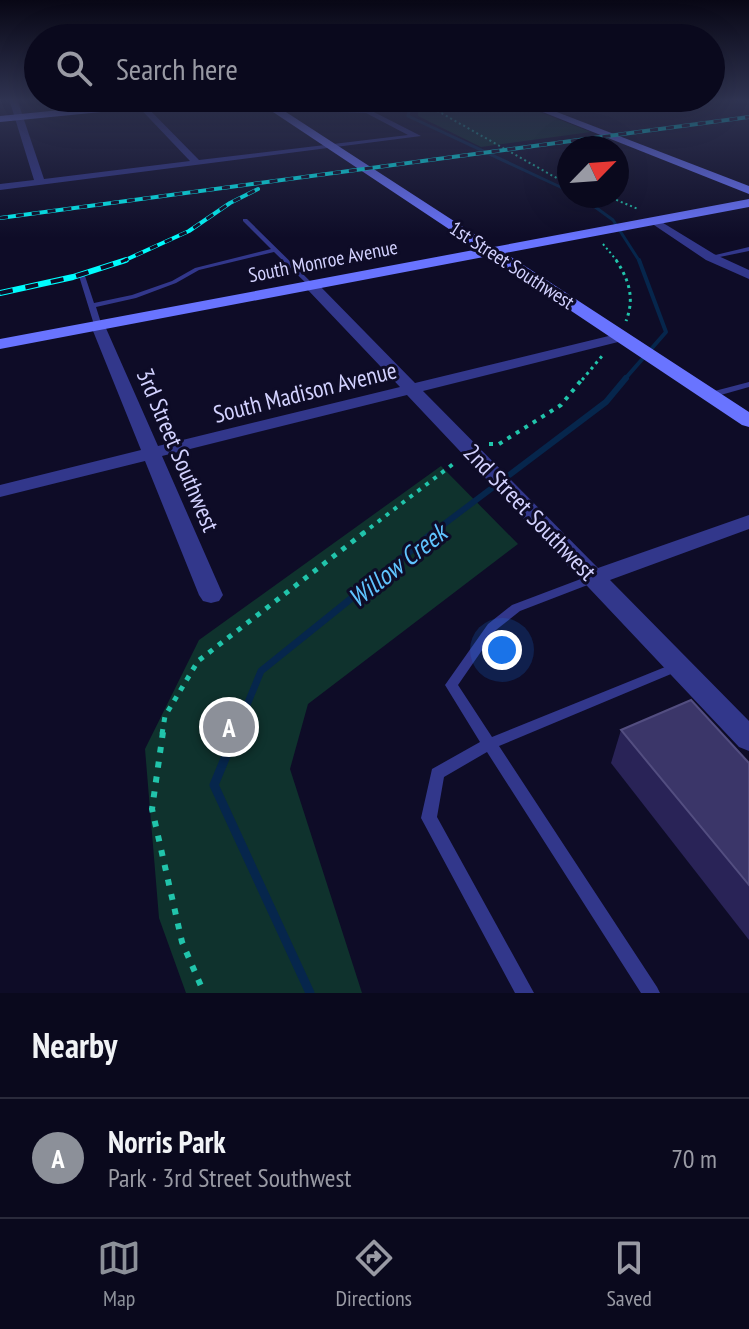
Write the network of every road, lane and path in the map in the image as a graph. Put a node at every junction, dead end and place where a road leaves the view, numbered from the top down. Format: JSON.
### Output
{"nodes":[{"id":1,"x":29,"y":145,"type":"edge"},
{"id":2,"x":180,"y":145,"type":"edge"},
{"id":3,"x":339,"y":145,"type":"edge"},
{"id":4,"x":496,"y":145,"type":"edge"},
{"id":5,"x":634,"y":145,"type":"edge"},
{"id":6,"x":333,"y":146,"type":"junction"},
{"id":7,"x":197,"y":163,"type":"junction"},
{"id":8,"x":557,"y":179,"type":"edge"},
{"id":9,"x":40,"y":182,"type":"junction"},
{"id":10,"x":0,"y":187,"type":"edge"},
{"id":11,"x":749,"y":190,"type":"edge"},
{"id":12,"x":749,"y":203,"type":"edge"},
{"id":13,"x":245,"y":220,"type":"dead end"},
{"id":14,"x":651,"y":222,"type":"junction"},
{"id":15,"x":596,"y":232,"type":"junction"},
{"id":16,"x":749,"y":249,"type":"edge"},
{"id":17,"x":276,"y":250,"type":"junction"},
{"id":18,"x":492,"y":252,"type":"junction"},
{"id":19,"x":710,"y":257,"type":"junction"},
{"id":20,"x":749,"y":275,"type":"edge"},
{"id":21,"x":82,"y":276,"type":"dead end"},
{"id":22,"x":312,"y":286,"type":"junction"},
{"id":23,"x":92,"y":306,"type":"junction"},
{"id":24,"x":98,"y":326,"type":"junction"},
{"id":25,"x":623,"y":338,"type":"junction"},
{"id":26,"x":0,"y":344,"type":"edge"},
{"id":27,"x":749,"y":384,"type":"edge"},
{"id":28,"x":413,"y":391,"type":"junction"},
{"id":29,"x":710,"y":395,"type":"junction"},
{"id":30,"x":749,"y":421,"type":"edge"},
{"id":31,"x":151,"y":454,"type":"junction"},
{"id":32,"x":476,"y":456,"type":"junction"},
{"id":33,"x":0,"y":491,"type":"edge"},
{"id":34,"x":749,"y":522,"type":"edge"},
{"id":35,"x":594,"y":578,"type":"junction"},
{"id":36,"x":211,"y":595,"type":"dead end"},
{"id":37,"x":679,"y":666,"type":"junction"},
{"id":38,"x":749,"y":739,"type":"edge"},
{"id":39,"x":489,"y":744,"type":"junction"},
{"id":40,"x":204,"y":993,"type":"edge"},
{"id":41,"x":525,"y":993,"type":"edge"},
{"id":42,"x":651,"y":993,"type":"edge"}],
"edges":[{"from":1,"to":9,"type":"street"},
{"from":2,"to":7,"type":"street"},
{"from":3,"to":6,"type":"street"},
{"from":4,"to":8,"type":"path"},
{"from":5,"to":11,"type":"main road"},
{"from":6,"to":7,"type":"street"},
{"from":6,"to":18,"type":"main road","name":"1st Street Southwest"},
{"from":7,"to":9,"type":"street"},
{"from":9,"to":10,"type":"street"},
{"from":12,"to":14,"type":"main road","name":"South Monroe Avenue"},
{"from":13,"to":17,"type":"lane"},
{"from":14,"to":15,"type":"main road","name":"South Monroe Avenue"},
{"from":14,"to":19,"type":"street"},
{"from":15,"to":18,"type":"main road","name":"South Monroe Avenue"},
{"from":15,"to":25,"type":"path"},
{"from":16,"to":19,"type":"lane"},
{"from":17,"to":22,"type":"lane"},
{"from":17,"to":23,"type":"lane"},
{"from":18,"to":22,"type":"main road","name":"South Monroe Avenue"},
{"from":18,"to":25,"type":"main road","name":"1st Street Southwest"},
{"from":19,"to":20,"type":"street"},
{"from":21,"to":23,"type":"lane"},
{"from":22,"to":24,"type":"main road","name":"South Monroe Avenue"},
{"from":22,"to":28,"type":"street","name":"2nd Street Southwest"},
{"from":23,"to":24,"type":"lane"},
{"from":24,"to":26,"type":"main road","name":"South Monroe Avenue"},
{"from":24,"to":31,"type":"street","name":"3rd Street Southwest"},
{"from":25,"to":28,"type":"street","name":"South Madison Avenue"},
{"from":25,"to":29,"type":"main road","name":"1st Street Southwest"},
{"from":25,"to":32,"type":"path"},
{"from":27,"to":29,"type":"lane"},
{"from":28,"to":31,"type":"street","name":"South Madison Avenue"},
{"from":28,"to":32,"type":"street","name":"2nd Street Southwest"},
{"from":29,"to":30,"type":"main road","name":"1st Street Southwest"},
{"from":31,"to":33,"type":"street","name":"South Madison Avenue"},
{"from":31,"to":36,"type":"street","name":"3rd Street Southwest"},
{"from":32,"to":35,"type":"street","name":"2nd Street Southwest"},
{"from":32,"to":40,"type":"path"},
{"from":34,"to":35,"type":"street"},
{"from":35,"to":37,"type":"street","name":"2nd Street Southwest"},
{"from":35,"to":39,"type":"lane"},
{"from":37,"to":38,"type":"street","name":"2nd Street Southwest"},
{"from":37,"to":39,"type":"lane"},
{"from":39,"to":41,"type":"lane"},
{"from":39,"to":42,"type":"lane"}]}
